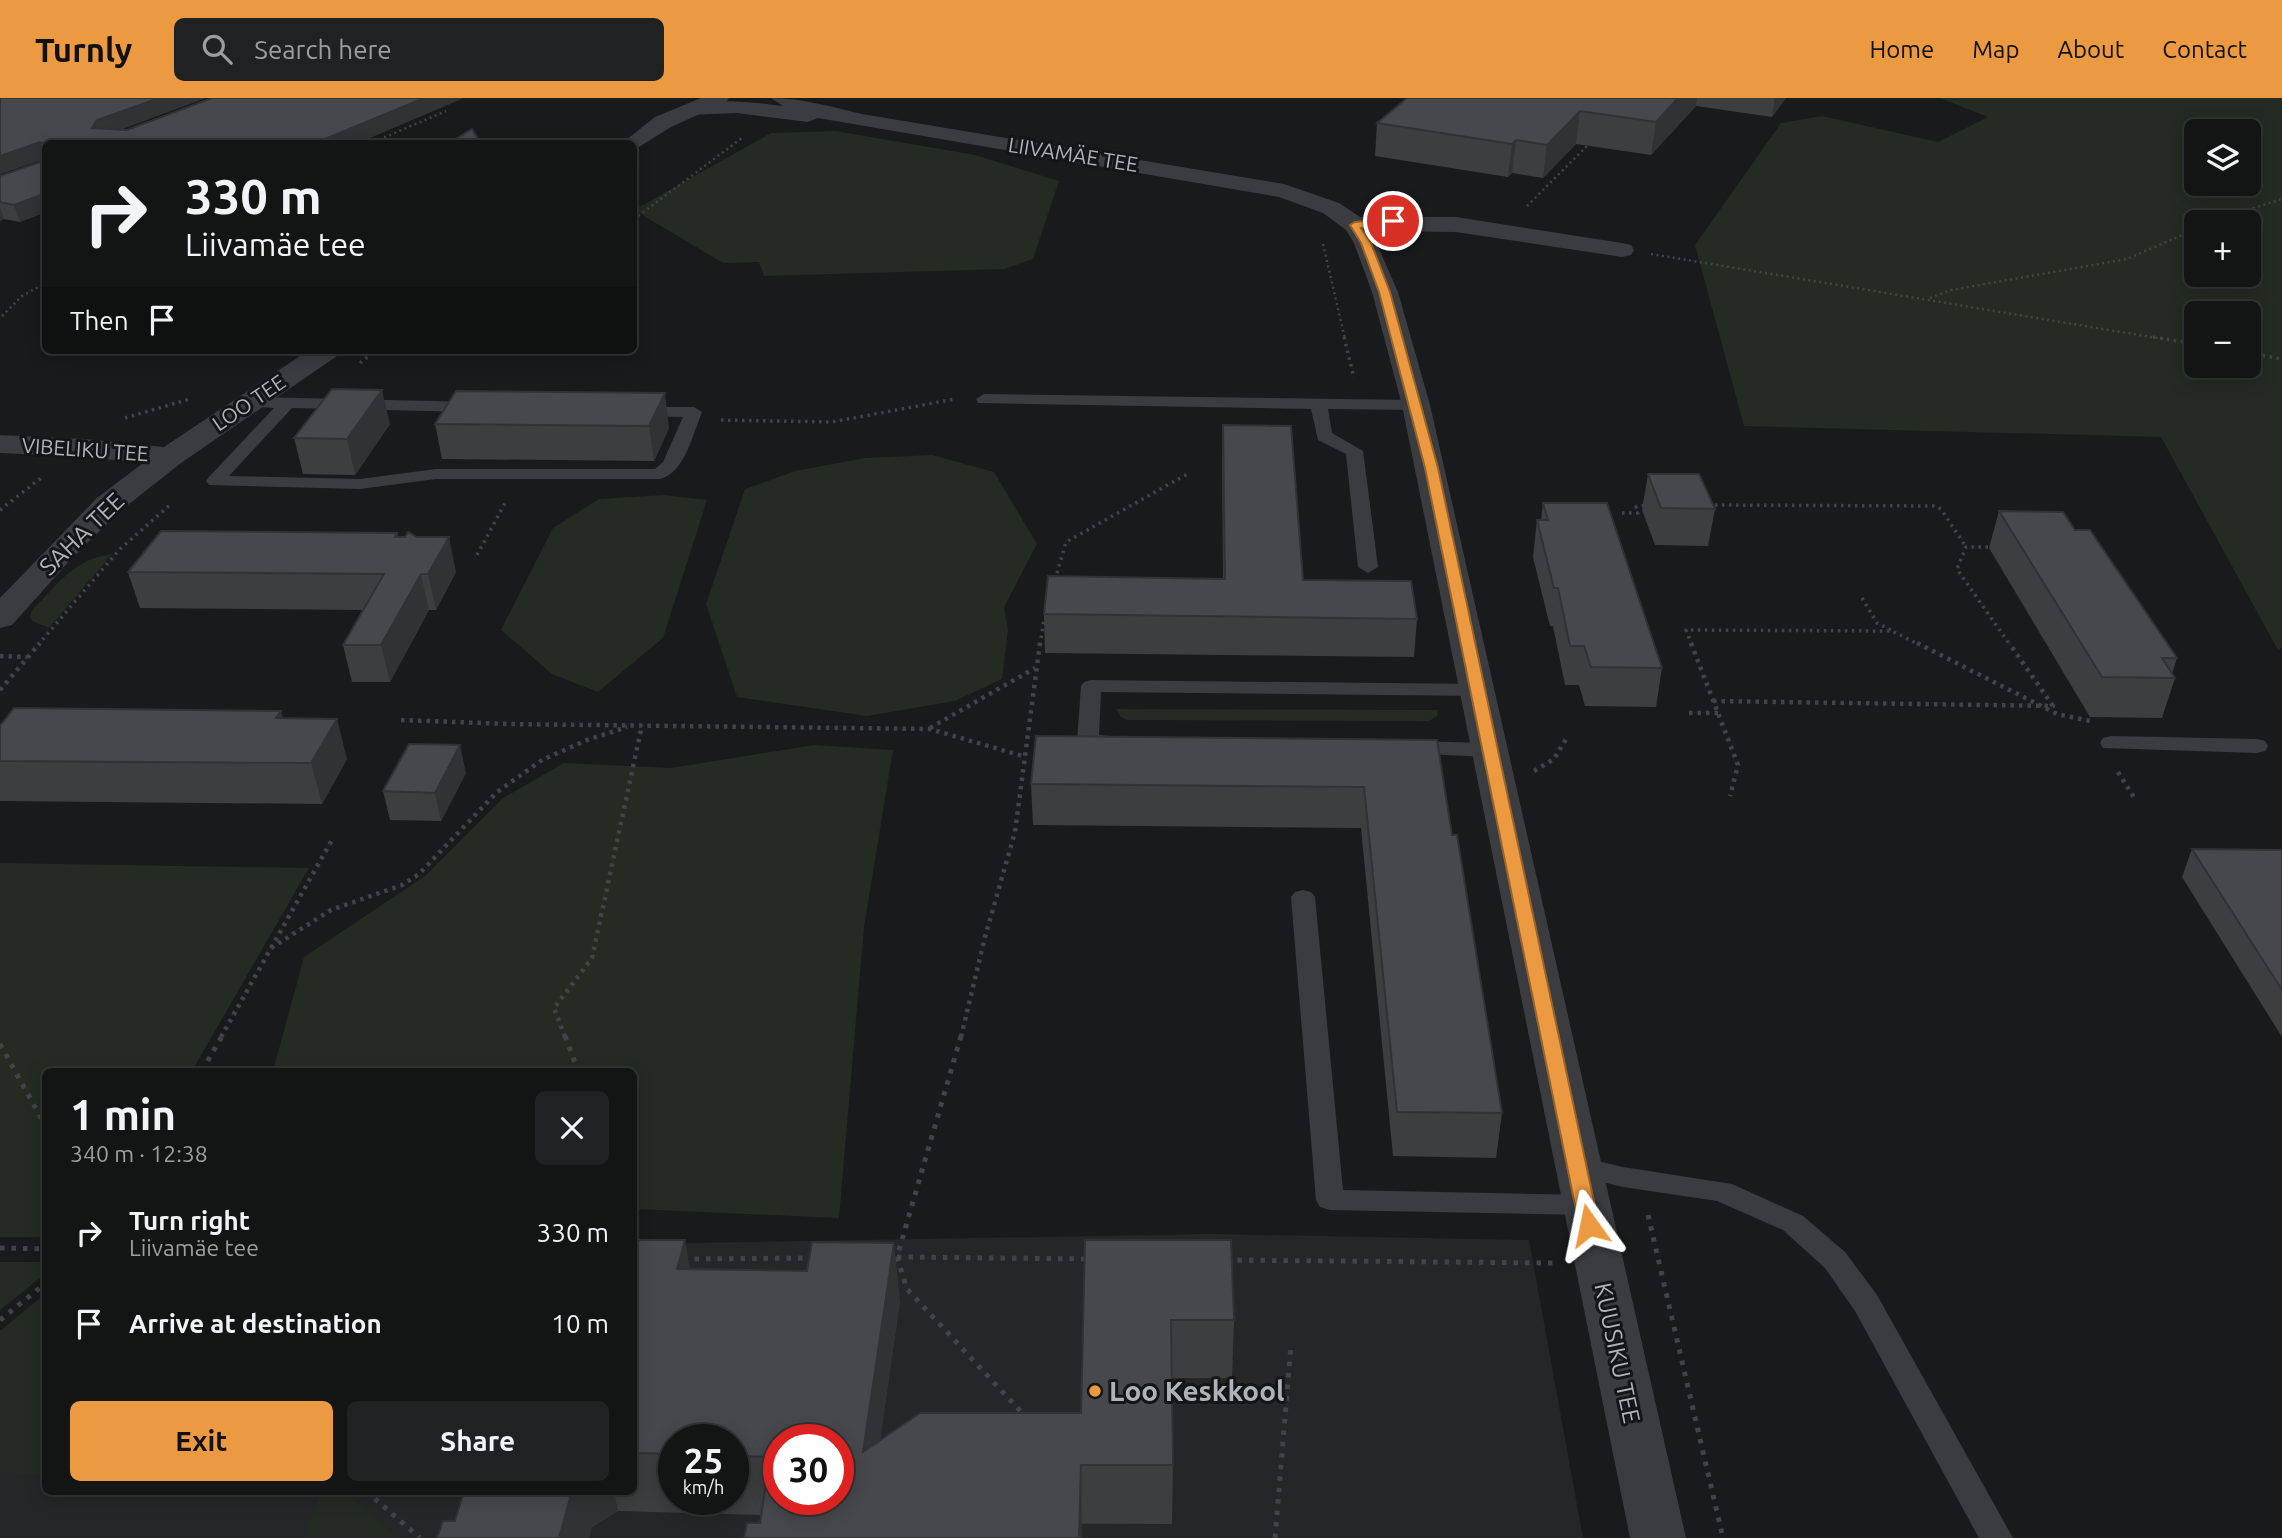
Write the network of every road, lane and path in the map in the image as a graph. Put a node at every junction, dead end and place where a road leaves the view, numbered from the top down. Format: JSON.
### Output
{"nodes":[{"id":1,"x":719,"y":98,"type":"edge"},
{"id":2,"x":781,"y":98,"type":"edge"},
{"id":3,"x":816,"y":98,"type":"edge"},
{"id":4,"x":690,"y":104,"type":"edge"},
{"id":5,"x":446,"y":111,"type":"dead end"},
{"id":6,"x":862,"y":120,"type":"junction"},
{"id":7,"x":749,"y":132,"type":"dead end"},
{"id":8,"x":1594,"y":139,"type":"edge"},
{"id":9,"x":378,"y":140,"type":"edge"},
{"id":10,"x":637,"y":140,"type":"edge"},
{"id":11,"x":1284,"y":191,"type":"joint"},
{"id":12,"x":2282,"y":199,"type":"edge"},
{"id":13,"x":1524,"y":209,"type":"dead end"},
{"id":14,"x":2248,"y":210,"type":"edge"},
{"id":15,"x":637,"y":217,"type":"edge"},
{"id":16,"x":1338,"y":233,"type":"junction"},
{"id":17,"x":2184,"y":234,"type":"edge"},
{"id":18,"x":1622,"y":250,"type":"joint"},
{"id":19,"x":42,"y":285,"type":"edge"},
{"id":20,"x":1929,"y":299,"type":"junction"},
{"id":21,"x":2,"y":316,"type":"dead end"},
{"id":22,"x":2184,"y":342,"type":"edge"},
{"id":23,"x":321,"y":354,"type":"edge"},
{"id":24,"x":2261,"y":355,"type":"edge"},
{"id":25,"x":2282,"y":359,"type":"edge"},
{"id":26,"x":1355,"y":379,"type":"dead end"},
{"id":27,"x":193,"y":398,"type":"dead end"},
{"id":28,"x":984,"y":400,"type":"joint"},
{"id":29,"x":251,"y":402,"type":"junction"},
{"id":30,"x":287,"y":403,"type":"junction"},
{"id":31,"x":1319,"y":404,"type":"junction"},
{"id":32,"x":1416,"y":405,"type":"junction"},
{"id":33,"x":498,"y":408,"type":"edge"},
{"id":34,"x":624,"y":411,"type":"edge"},
{"id":35,"x":694,"y":412,"type":"junction"},
{"id":36,"x":119,"y":420,"type":"dead end"},
{"id":37,"x":0,"y":444,"type":"edge"},
{"id":38,"x":170,"y":457,"type":"junction"},
{"id":39,"x":1189,"y":473,"type":"dead end"},
{"id":40,"x":520,"y":475,"type":"junction"},
{"id":41,"x":44,"y":476,"type":"dead end"},
{"id":42,"x":181,"y":496,"type":"dead end"},
{"id":43,"x":1652,"y":505,"type":"edge"},
{"id":44,"x":1706,"y":505,"type":"edge"},
{"id":45,"x":0,"y":510,"type":"edge"},
{"id":46,"x":1622,"y":513,"type":"dead end"},
{"id":47,"x":1966,"y":547,"type":"junction"},
{"id":48,"x":2004,"y":547,"type":"edge"},
{"id":49,"x":477,"y":555,"type":"dead end"},
{"id":50,"x":1368,"y":567,"type":"dead end"},
{"id":51,"x":1052,"y":589,"type":"edge"},
{"id":52,"x":1861,"y":598,"type":"dead end"},
{"id":53,"x":1045,"y":613,"type":"edge"},
{"id":54,"x":0,"y":618,"type":"edge"},
{"id":55,"x":1892,"y":631,"type":"junction"},
{"id":56,"x":0,"y":656,"type":"edge"},
{"id":57,"x":28,"y":657,"type":"junction"},
{"id":58,"x":1036,"y":667,"type":"junction"},
{"id":59,"x":0,"y":690,"type":"edge"},
{"id":60,"x":1477,"y":690,"type":"junction"},
{"id":61,"x":1713,"y":701,"type":"junction"},
{"id":62,"x":2040,"y":706,"type":"junction"},
{"id":63,"x":1689,"y":713,"type":"dead end"},
{"id":64,"x":1718,"y":713,"type":"junction"},
{"id":65,"x":401,"y":720,"type":"dead end"},
{"id":66,"x":2099,"y":721,"type":"dead end"},
{"id":67,"x":631,"y":725,"type":"junction"},
{"id":68,"x":642,"y":725,"type":"junction"},
{"id":69,"x":930,"y":729,"type":"junction"},
{"id":70,"x":1566,"y":739,"type":"dead end"},
{"id":71,"x":1129,"y":742,"type":"edge"},
{"id":72,"x":2111,"y":743,"type":"dead end"},
{"id":73,"x":2257,"y":746,"type":"dead end"},
{"id":74,"x":1392,"y":748,"type":"edge"},
{"id":75,"x":1489,"y":750,"type":"junction"},
{"id":76,"x":1026,"y":757,"type":"junction"},
{"id":77,"x":1526,"y":773,"type":"dead end"},
{"id":78,"x":1730,"y":796,"type":"dead end"},
{"id":79,"x":333,"y":838,"type":"dead end"},
{"id":80,"x":1303,"y":897,"type":"dead end"},
{"id":81,"x":271,"y":948,"type":"junction"},
{"id":82,"x":0,"y":1044,"type":"edge"},
{"id":83,"x":204,"y":1068,"type":"edge"},
{"id":84,"x":577,"y":1068,"type":"edge"},
{"id":85,"x":42,"y":1120,"type":"edge"},
{"id":86,"x":1576,"y":1166,"type":"junction"},
{"id":87,"x":1585,"y":1205,"type":"junction"},
{"id":88,"x":0,"y":1248,"type":"edge"},
{"id":89,"x":42,"y":1249,"type":"edge"},
{"id":90,"x":828,"y":1258,"type":"edge"},
{"id":91,"x":884,"y":1258,"type":"edge"},
{"id":92,"x":897,"y":1258,"type":"junction"},
{"id":93,"x":675,"y":1259,"type":"edge"},
{"id":94,"x":1091,"y":1259,"type":"edge"},
{"id":95,"x":1215,"y":1260,"type":"edge"},
{"id":96,"x":1598,"y":1264,"type":"junction"},
{"id":97,"x":42,"y":1286,"type":"edge"},
{"id":98,"x":0,"y":1320,"type":"edge"},
{"id":99,"x":1291,"y":1345,"type":"dead end"},
{"id":100,"x":1034,"y":1425,"type":"edge"},
{"id":101,"x":371,"y":1495,"type":"edge"},
{"id":102,"x":420,"y":1538,"type":"edge"},
{"id":103,"x":1275,"y":1538,"type":"edge"},
{"id":104,"x":1658,"y":1538,"type":"edge"},
{"id":105,"x":1996,"y":1538,"type":"edge"}],
"edges":[{"from":1,"to":4,"type":"street"},
{"from":2,"to":6,"type":"street","name":"LIIVAMÄE TEE"},
{"from":3,"to":6,"type":"street","name":"LIIVAMÄE TEE"},
{"from":4,"to":6,"type":"street"},
{"from":4,"to":10,"type":"street"},
{"from":5,"to":9,"type":"path"},
{"from":6,"to":11,"type":"street","name":"LIIVAMÄE TEE"},
{"from":7,"to":15,"type":"path"},
{"from":8,"to":13,"type":"path"},
{"from":11,"to":16,"type":"street","name":"KUUSIKU TEE"},
{"from":12,"to":14,"type":"path"},
{"from":16,"to":18,"type":"street"},
{"from":16,"to":26,"type":"path"},
{"from":16,"to":32,"type":"street","name":"KUUSIKU TEE"},
{"from":17,"to":20,"type":"path"},
{"from":18,"to":20,"type":"path"},
{"from":19,"to":21,"type":"path"},
{"from":20,"to":22,"type":"path"},
{"from":23,"to":29,"type":"street","name":"LOO TEE"},
{"from":24,"to":25,"type":"path"},
{"from":27,"to":36,"type":"path"},
{"from":28,"to":31,"type":"lane"},
{"from":28,"to":35,"type":"path"},
{"from":29,"to":30,"type":"lane"},
{"from":29,"to":38,"type":"street","name":"LOO TEE"},
{"from":30,"to":33,"type":"lane"},
{"from":30,"to":40,"type":"lane"},
{"from":31,"to":32,"type":"lane"},
{"from":31,"to":50,"type":"lane"},
{"from":32,"to":60,"type":"street","name":"KUUSIKU TEE"},
{"from":34,"to":35,"type":"lane"},
{"from":35,"to":40,"type":"lane"},
{"from":37,"to":38,"type":"street","name":"VIBELIKU TEE"},
{"from":38,"to":54,"type":"street","name":"SAHA TEE"},
{"from":39,"to":51,"type":"path"},
{"from":40,"to":49,"type":"path"},
{"from":41,"to":45,"type":"path"},
{"from":42,"to":57,"type":"path"},
{"from":43,"to":46,"type":"path"},
{"from":44,"to":47,"type":"path"},
{"from":47,"to":48,"type":"path"},
{"from":47,"to":62,"type":"path"},
{"from":52,"to":55,"type":"path"},
{"from":53,"to":58,"type":"path"},
{"from":55,"to":61,"type":"path"},
{"from":55,"to":62,"type":"path"},
{"from":56,"to":57,"type":"path"},
{"from":57,"to":59,"type":"path"},
{"from":58,"to":69,"type":"path"},
{"from":58,"to":76,"type":"path"},
{"from":60,"to":71,"type":"lane"},
{"from":60,"to":75,"type":"street","name":"KUUSIKU TEE"},
{"from":61,"to":62,"type":"path"},
{"from":61,"to":64,"type":"path"},
{"from":62,"to":66,"type":"path"},
{"from":63,"to":64,"type":"path"},
{"from":64,"to":78,"type":"path"},
{"from":65,"to":67,"type":"path"},
{"from":67,"to":68,"type":"path"},
{"from":67,"to":81,"type":"path"},
{"from":68,"to":69,"type":"path"},
{"from":68,"to":84,"type":"path"},
{"from":69,"to":76,"type":"path"},
{"from":70,"to":77,"type":"path"},
{"from":72,"to":73,"type":"lane"},
{"from":74,"to":75,"type":"lane"},
{"from":75,"to":86,"type":"street","name":"KUUSIKU TEE"},
{"from":76,"to":92,"type":"path"},
{"from":79,"to":81,"type":"path"},
{"from":80,"to":87,"type":"lane"},
{"from":81,"to":83,"type":"path"},
{"from":82,"to":85,"type":"path"},
{"from":86,"to":87,"type":"street","name":"KUUSIKU TEE"},
{"from":86,"to":105,"type":"lane"},
{"from":87,"to":96,"type":"street","name":"KUUSIKU TEE"},
{"from":88,"to":89,"type":"path"},
{"from":90,"to":93,"type":"path"},
{"from":91,"to":92,"type":"path"},
{"from":92,"to":94,"type":"path"},
{"from":92,"to":100,"type":"path"},
{"from":95,"to":96,"type":"path"},
{"from":96,"to":104,"type":"street","name":"KUUSIKU TEE"},
{"from":97,"to":98,"type":"path"},
{"from":99,"to":103,"type":"path"},
{"from":101,"to":102,"type":"path"}]}
